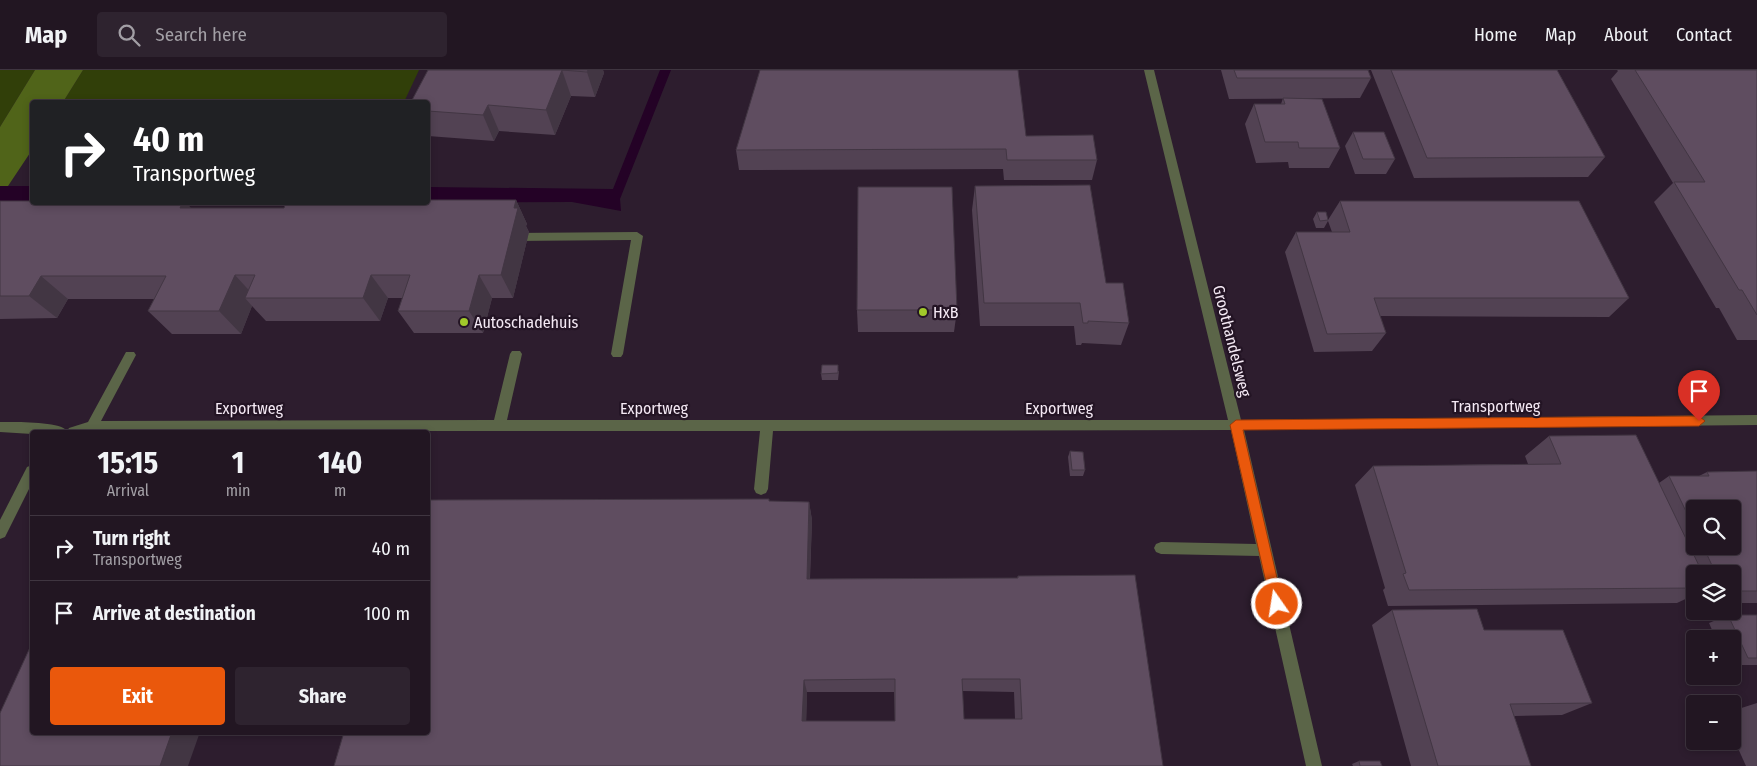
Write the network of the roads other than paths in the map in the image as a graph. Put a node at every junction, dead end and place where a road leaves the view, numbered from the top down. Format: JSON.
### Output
{"nodes":[{"id":1,"x":1149,"y":70,"type":"edge"},
{"id":2,"x":507,"y":237,"type":"edge"},
{"id":3,"x":516,"y":354,"type":"dead end"},
{"id":4,"x":617,"y":354,"type":"dead end"},
{"id":5,"x":130,"y":355,"type":"dead end"},
{"id":6,"x":1757,"y":420,"type":"edge"},
{"id":7,"x":1236,"y":425,"type":"junction"},
{"id":8,"x":0,"y":426,"type":"edge"},
{"id":9,"x":92,"y":426,"type":"junction"},
{"id":10,"x":499,"y":426,"type":"junction"},
{"id":11,"x":767,"y":426,"type":"junction"},
{"id":12,"x":255,"y":429,"type":"edge"},
{"id":13,"x":49,"y":430,"type":"edge"},
{"id":14,"x":79,"y":430,"type":"edge"},
{"id":15,"x":30,"y":474,"type":"edge"},
{"id":16,"x":761,"y":489,"type":"dead end"},
{"id":17,"x":0,"y":533,"type":"edge"},
{"id":18,"x":1161,"y":548,"type":"dead end"},
{"id":19,"x":1265,"y":550,"type":"junction"},
{"id":20,"x":1314,"y":766,"type":"edge"}],
"edges":[{"from":1,"to":7,"type":"street","name":"Groothandelsweg"},
{"from":2,"to":4,"type":"street"},
{"from":3,"to":10,"type":"street"},
{"from":5,"to":9,"type":"street"},
{"from":6,"to":7,"type":"street","name":"Transportweg"},
{"from":7,"to":11,"type":"street","name":"Exportweg"},
{"from":7,"to":19,"type":"street","name":"Groothandelsweg"},
{"from":8,"to":13,"type":"street"},
{"from":9,"to":12,"type":"street","name":"Exportweg"},
{"from":9,"to":14,"type":"street","name":"Exportweg"},
{"from":10,"to":11,"type":"street","name":"Exportweg"},
{"from":10,"to":12,"type":"street","name":"Exportweg"},
{"from":11,"to":16,"type":"street"},
{"from":15,"to":17,"type":"street"},
{"from":18,"to":19,"type":"street"},
{"from":19,"to":20,"type":"street","name":"Groothandelsweg"}]}
